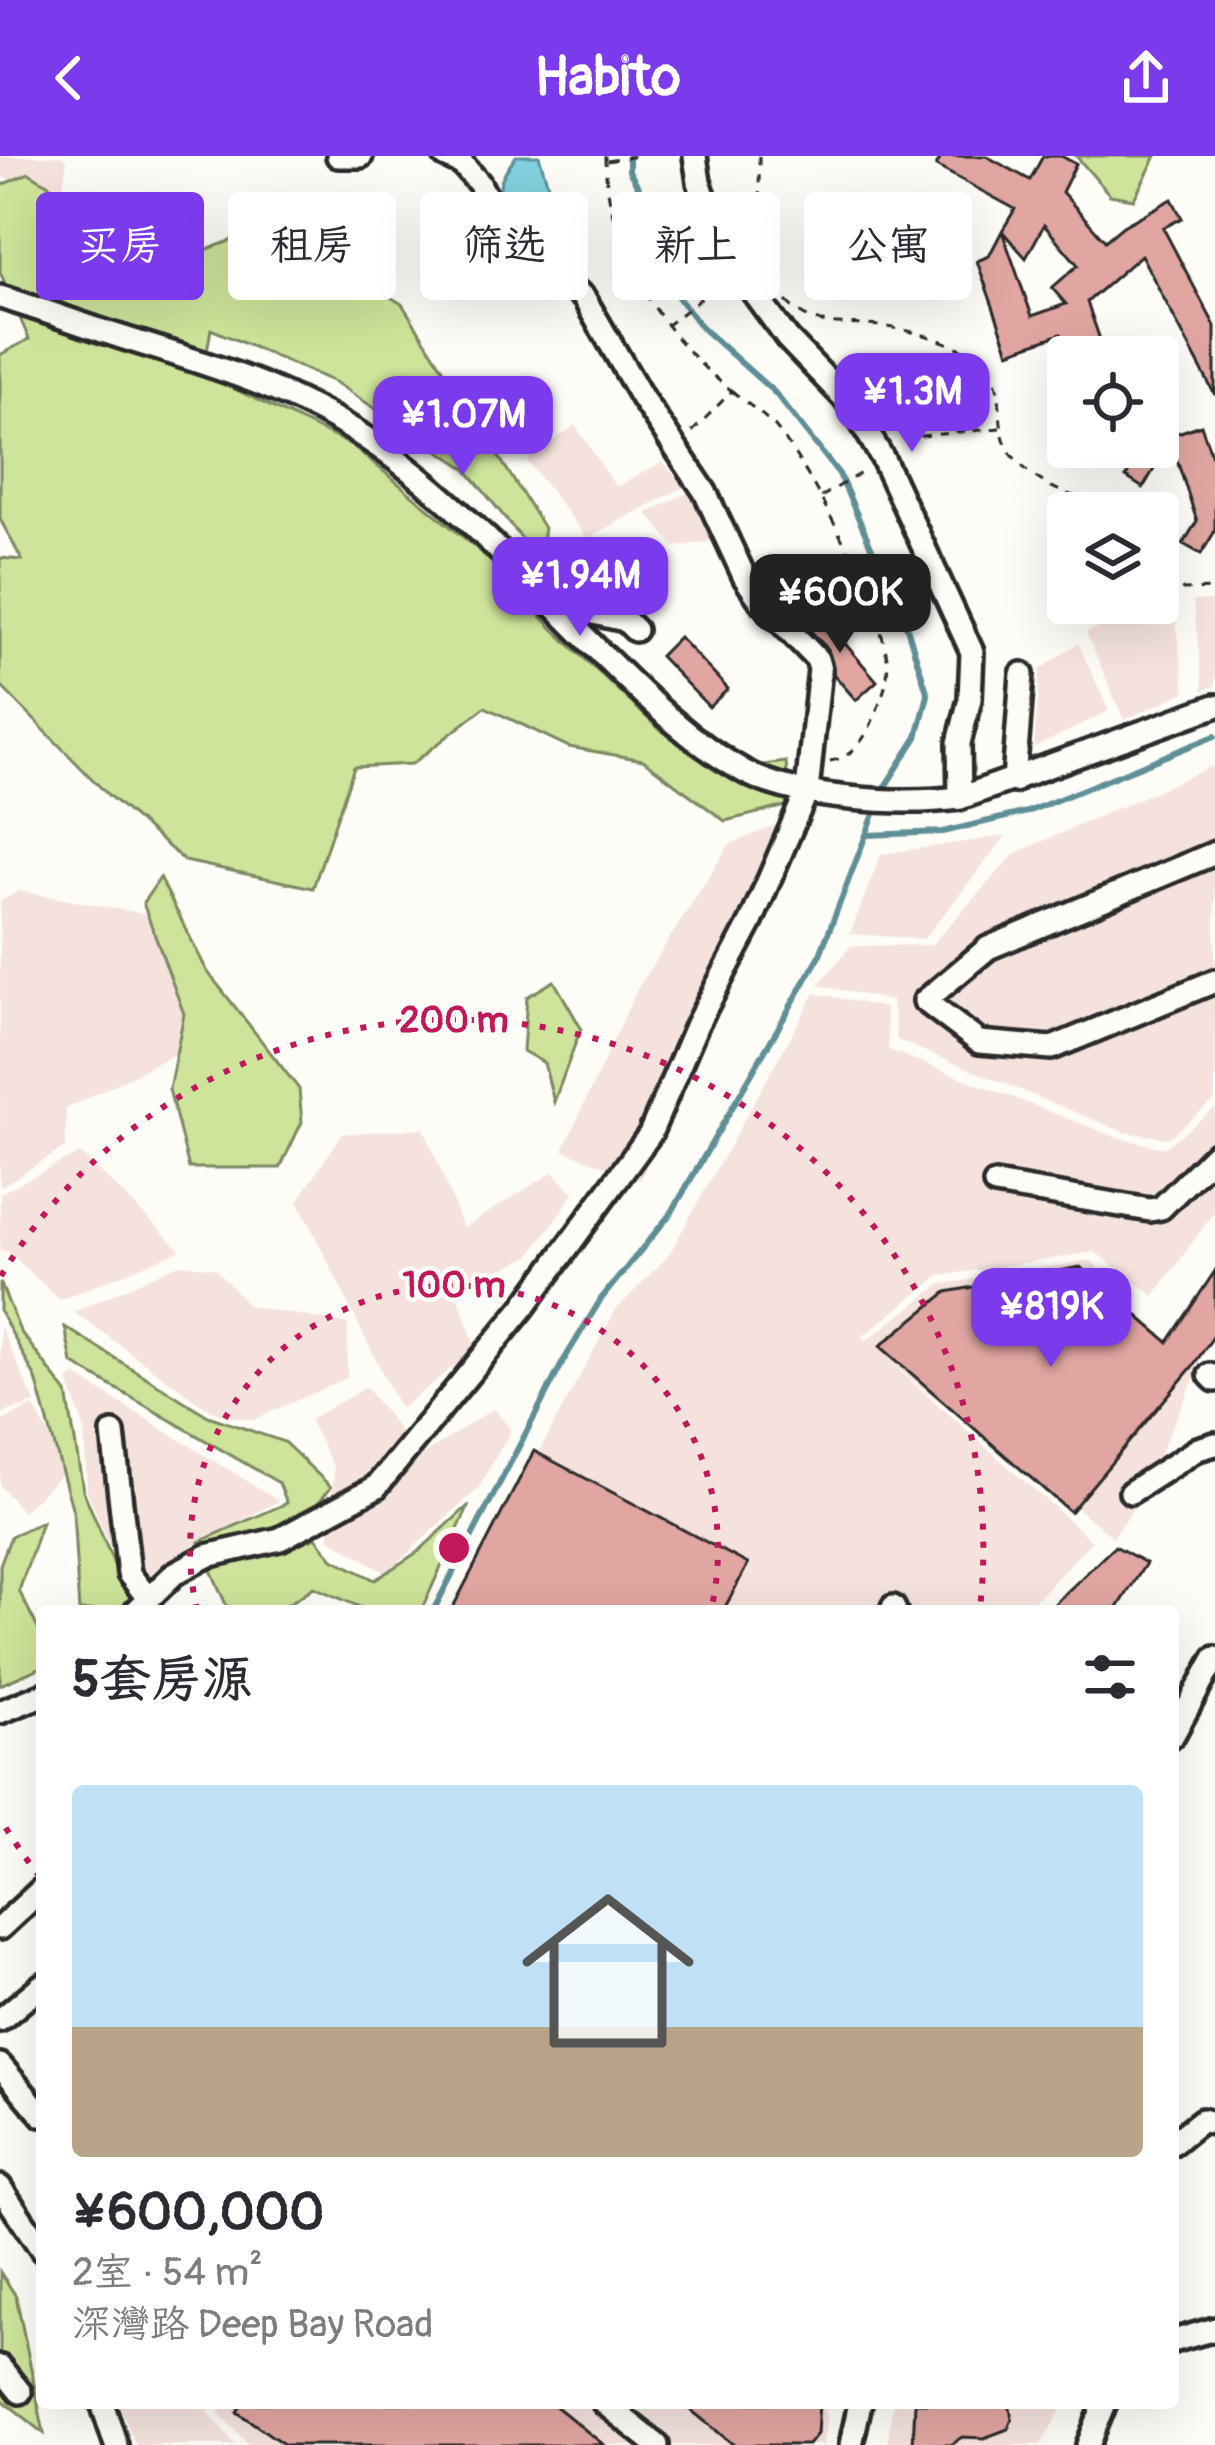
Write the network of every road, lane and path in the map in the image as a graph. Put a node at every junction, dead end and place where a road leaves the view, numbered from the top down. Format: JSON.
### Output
{"nodes":[{"id":1,"x":338,"y":156,"type":"edge"},
{"id":2,"x":361,"y":156,"type":"edge"},
{"id":3,"x":445,"y":156,"type":"edge"},
{"id":4,"x":637,"y":156,"type":"edge"},
{"id":5,"x":694,"y":156,"type":"edge"},
{"id":6,"x":759,"y":156,"type":"edge"},
{"id":7,"x":606,"y":159,"type":"edge"},
{"id":8,"x":0,"y":296,"type":"edge"},
{"id":9,"x":699,"y":300,"type":"edge"},
{"id":10,"x":667,"y":326,"type":"junction"},
{"id":11,"x":733,"y":391,"type":"junction"},
{"id":12,"x":1002,"y":427,"type":"junction"},
{"id":13,"x":902,"y":438,"type":"dead end"},
{"id":14,"x":678,"y":446,"type":"junction"},
{"id":15,"x":877,"y":463,"type":"dead end"},
{"id":16,"x":1062,"y":492,"type":"edge"},
{"id":17,"x":822,"y":496,"type":"junction"},
{"id":18,"x":1179,"y":585,"type":"edge"},
{"id":19,"x":1215,"y":589,"type":"edge"},
{"id":20,"x":550,"y":603,"type":"junction"},
{"id":21,"x":635,"y":630,"type":"dead end"},
{"id":22,"x":1022,"y":674,"type":"dead end"},
{"id":23,"x":1215,"y":706,"type":"edge"},
{"id":24,"x":811,"y":760,"type":"junction"},
{"id":25,"x":1014,"y":781,"type":"junction"},
{"id":26,"x":807,"y":791,"type":"junction"},
{"id":27,"x":960,"y":797,"type":"junction"},
{"id":28,"x":1215,"y":853,"type":"edge"},
{"id":29,"x":1215,"y":981,"type":"edge"},
{"id":30,"x":1215,"y":1154,"type":"edge"},
{"id":31,"x":995,"y":1184,"type":"dead end"},
{"id":32,"x":113,"y":1433,"type":"dead end"},
{"id":33,"x":1215,"y":1444,"type":"edge"},
{"id":34,"x":1131,"y":1492,"type":"dead end"},
{"id":35,"x":142,"y":1605,"type":"edge"},
{"id":36,"x":1212,"y":1674,"type":"edge"},
{"id":37,"x":36,"y":1698,"type":"edge"},
{"id":38,"x":0,"y":1712,"type":"edge"},
{"id":39,"x":1179,"y":1726,"type":"edge"},
{"id":40,"x":36,"y":1895,"type":"edge"},
{"id":41,"x":0,"y":1928,"type":"edge"},
{"id":42,"x":36,"y":1997,"type":"edge"},
{"id":43,"x":0,"y":2020,"type":"edge"},
{"id":44,"x":0,"y":2065,"type":"edge"},
{"id":45,"x":36,"y":2108,"type":"edge"},
{"id":46,"x":1215,"y":2124,"type":"edge"},
{"id":47,"x":1179,"y":2138,"type":"edge"},
{"id":48,"x":0,"y":2187,"type":"edge"},
{"id":49,"x":36,"y":2241,"type":"edge"},
{"id":50,"x":1215,"y":2330,"type":"edge"},
{"id":51,"x":1179,"y":2339,"type":"edge"},
{"id":52,"x":0,"y":2366,"type":"edge"},
{"id":53,"x":20,"y":2392,"type":"dead end"},
{"id":54,"x":103,"y":2409,"type":"edge"},
{"id":55,"x":611,"y":2409,"type":"edge"},
{"id":56,"x":859,"y":2409,"type":"edge"},
{"id":57,"x":1103,"y":2409,"type":"edge"},
{"id":58,"x":116,"y":2445,"type":"edge"},
{"id":59,"x":656,"y":2445,"type":"edge"},
{"id":60,"x":851,"y":2445,"type":"edge"},
{"id":61,"x":1088,"y":2445,"type":"edge"}],
"edges":[{"from":1,"to":2,"type":"street"},
{"from":3,"to":14,"type":"street"},
{"from":4,"to":7,"type":"path"},
{"from":5,"to":27,"type":"street"},
{"from":6,"to":12,"type":"path"},
{"from":7,"to":10,"type":"path"},
{"from":8,"to":20,"type":"street"},
{"from":9,"to":10,"type":"path"},
{"from":10,"to":11,"type":"path"},
{"from":11,"to":14,"type":"path"},
{"from":11,"to":17,"type":"path"},
{"from":12,"to":13,"type":"path"},
{"from":12,"to":16,"type":"path"},
{"from":14,"to":24,"type":"street"},
{"from":15,"to":17,"type":"path"},
{"from":17,"to":24,"type":"path"},
{"from":18,"to":19,"type":"path"},
{"from":20,"to":21,"type":"street"},
{"from":20,"to":26,"type":"street"},
{"from":22,"to":25,"type":"street"},
{"from":23,"to":25,"type":"street"},
{"from":24,"to":26,"type":"street"},
{"from":25,"to":27,"type":"street"},
{"from":26,"to":27,"type":"street"},
{"from":26,"to":35,"type":"street"},
{"from":28,"to":29,"type":"street"},
{"from":30,"to":31,"type":"street"},
{"from":32,"to":35,"type":"street"},
{"from":33,"to":34,"type":"street"},
{"from":36,"to":39,"type":"street"},
{"from":37,"to":38,"type":"street"},
{"from":40,"to":41,"type":"street"},
{"from":42,"to":43,"type":"street"},
{"from":44,"to":45,"type":"street"},
{"from":46,"to":47,"type":"street"},
{"from":48,"to":49,"type":"street"},
{"from":50,"to":51,"type":"street"},
{"from":52,"to":53,"type":"street"},
{"from":54,"to":58,"type":"street"},
{"from":55,"to":59,"type":"street"},
{"from":56,"to":60,"type":"street"},
{"from":57,"to":61,"type":"street"}]}
